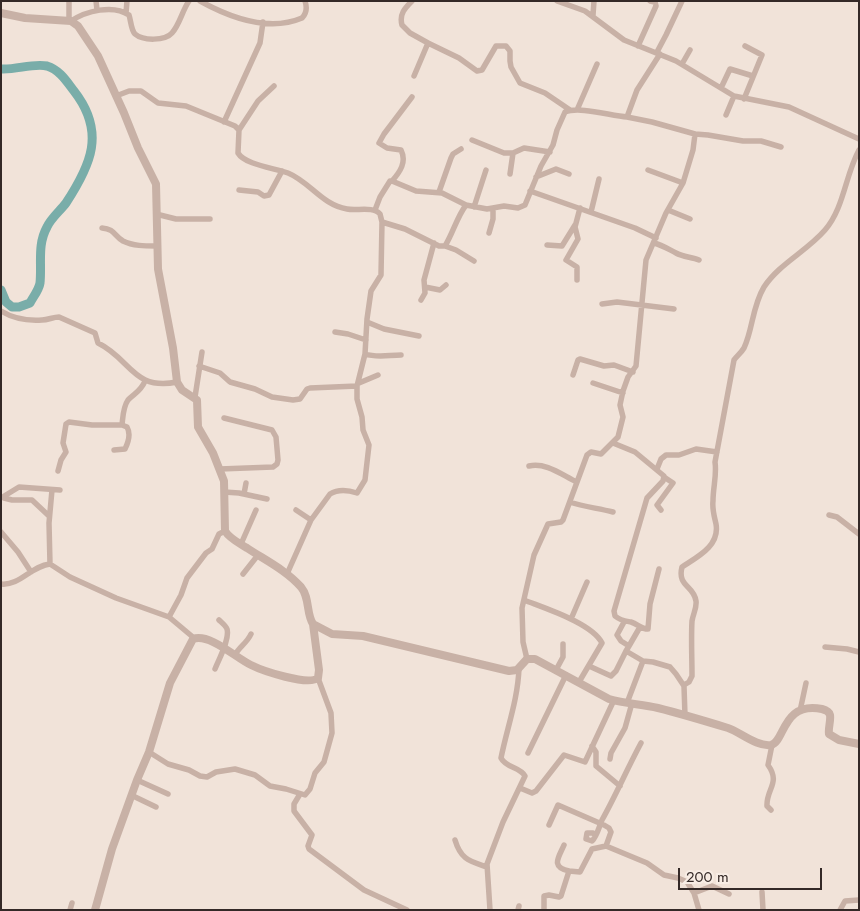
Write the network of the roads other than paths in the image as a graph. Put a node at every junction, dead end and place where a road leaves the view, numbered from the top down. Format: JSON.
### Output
{"nodes":[{"id":1,"x":69,"y":1,"type":"edge"},
{"id":2,"x":96,"y":1,"type":"edge"},
{"id":3,"x":127,"y":1,"type":"edge"},
{"id":4,"x":188,"y":1,"type":"edge"},
{"id":5,"x":305,"y":1,"type":"edge"},
{"id":6,"x":412,"y":1,"type":"edge"},
{"id":7,"x":557,"y":1,"type":"edge"},
{"id":8,"x":594,"y":1,"type":"edge"},
{"id":9,"x":650,"y":1,"type":"edge"},
{"id":10,"x":682,"y":1,"type":"edge"},
{"id":11,"x":202,"y":2,"type":"edge"},
{"id":12,"x":97,"y":10,"type":"junction"},
{"id":13,"x":1,"y":13,"type":"edge"},
{"id":14,"x":126,"y":13,"type":"junction"},
{"id":15,"x":593,"y":15,"type":"junction"},
{"id":16,"x":70,"y":20,"type":"junction"},
{"id":17,"x":263,"y":22,"type":"junction"},
{"id":18,"x":428,"y":44,"type":"junction"},
{"id":19,"x":638,"y":46,"type":"junction"},
{"id":20,"x":745,"y":46,"type":"dead end"},
{"id":21,"x":690,"y":50,"type":"dead end"},
{"id":22,"x":658,"y":53,"type":"junction"},
{"id":23,"x":598,"y":64,"type":"dead end"},
{"id":24,"x":682,"y":64,"type":"junction"},
{"id":25,"x":414,"y":76,"type":"dead end"},
{"id":26,"x":752,"y":76,"type":"junction"},
{"id":27,"x":274,"y":86,"type":"dead end"},
{"id":28,"x":721,"y":88,"type":"junction"},
{"id":29,"x":116,"y":96,"type":"junction"},
{"id":30,"x":734,"y":96,"type":"junction"},
{"id":31,"x":412,"y":98,"type":"dead end"},
{"id":32,"x":744,"y":98,"type":"junction"},
{"id":33,"x":570,"y":110,"type":"junction"},
{"id":34,"x":577,"y":110,"type":"junction"},
{"id":35,"x":726,"y":114,"type":"dead end"},
{"id":36,"x":627,"y":117,"type":"junction"},
{"id":37,"x":224,"y":122,"type":"junction"},
{"id":38,"x":240,"y":130,"type":"junction"},
{"id":39,"x":695,"y":134,"type":"junction"},
{"id":40,"x":859,"y":139,"type":"edge"},
{"id":41,"x":472,"y":140,"type":"dead end"},
{"id":42,"x":781,"y":147,"type":"dead end"},
{"id":43,"x":461,"y":149,"type":"dead end"},
{"id":44,"x":859,"y":150,"type":"edge"},
{"id":45,"x":550,"y":152,"type":"junction"},
{"id":46,"x":513,"y":153,"type":"junction"},
{"id":47,"x":486,"y":170,"type":"dead end"},
{"id":48,"x":648,"y":170,"type":"dead end"},
{"id":49,"x":282,"y":171,"type":"junction"},
{"id":50,"x":510,"y":174,"type":"dead end"},
{"id":51,"x":569,"y":174,"type":"dead end"},
{"id":52,"x":536,"y":178,"type":"junction"},
{"id":53,"x":599,"y":179,"type":"dead end"},
{"id":54,"x":392,"y":181,"type":"junction"},
{"id":55,"x":683,"y":183,"type":"junction"},
{"id":56,"x":239,"y":190,"type":"dead end"},
{"id":57,"x":530,"y":191,"type":"junction"},
{"id":58,"x":439,"y":192,"type":"junction"},
{"id":59,"x":466,"y":205,"type":"junction"},
{"id":60,"x":474,"y":207,"type":"junction"},
{"id":61,"x":493,"y":208,"type":"junction"},
{"id":62,"x":580,"y":208,"type":"junction"},
{"id":63,"x":375,"y":210,"type":"junction"},
{"id":64,"x":668,"y":210,"type":"junction"},
{"id":65,"x":591,"y":212,"type":"junction"},
{"id":66,"x":156,"y":214,"type":"junction"},
{"id":67,"x":210,"y":219,"type":"dead end"},
{"id":68,"x":690,"y":219,"type":"dead end"},
{"id":69,"x":382,"y":222,"type":"junction"},
{"id":70,"x":576,"y":224,"type":"junction"},
{"id":71,"x":102,"y":228,"type":"dead end"},
{"id":72,"x":489,"y":233,"type":"dead end"},
{"id":73,"x":655,"y":240,"type":"junction"},
{"id":74,"x":434,"y":244,"type":"junction"},
{"id":75,"x":547,"y":245,"type":"dead end"},
{"id":76,"x":156,"y":246,"type":"junction"},
{"id":77,"x":445,"y":246,"type":"junction"},
{"id":78,"x":699,"y":260,"type":"dead end"},
{"id":79,"x":474,"y":261,"type":"dead end"},
{"id":80,"x":577,"y":280,"type":"dead end"},
{"id":81,"x":446,"y":285,"type":"dead end"},
{"id":82,"x":425,"y":287,"type":"junction"},
{"id":83,"x":421,"y":300,"type":"dead end"},
{"id":84,"x":602,"y":304,"type":"dead end"},
{"id":85,"x":641,"y":306,"type":"junction"},
{"id":86,"x":674,"y":309,"type":"dead end"},
{"id":87,"x":1,"y":311,"type":"edge"},
{"id":88,"x":367,"y":322,"type":"junction"},
{"id":89,"x":335,"y":332,"type":"dead end"},
{"id":90,"x":419,"y":336,"type":"dead end"},
{"id":91,"x":366,"y":340,"type":"junction"},
{"id":92,"x":202,"y":352,"type":"dead end"},
{"id":93,"x":365,"y":354,"type":"junction"},
{"id":94,"x":401,"y":355,"type":"dead end"},
{"id":95,"x":198,"y":366,"type":"junction"},
{"id":96,"x":633,"y":372,"type":"junction"},
{"id":97,"x":378,"y":375,"type":"dead end"},
{"id":98,"x":573,"y":375,"type":"dead end"},
{"id":99,"x":145,"y":381,"type":"junction"},
{"id":100,"x":177,"y":382,"type":"junction"},
{"id":101,"x":592,"y":383,"type":"dead end"},
{"id":102,"x":358,"y":385,"type":"junction"},
{"id":103,"x":623,"y":393,"type":"junction"},
{"id":104,"x":195,"y":398,"type":"junction"},
{"id":105,"x":224,"y":418,"type":"dead end"},
{"id":106,"x":122,"y":425,"type":"junction"},
{"id":107,"x":613,"y":443,"type":"junction"},
{"id":108,"x":114,"y":450,"type":"dead end"},
{"id":109,"x":717,"y":452,"type":"junction"},
{"id":110,"x":529,"y":466,"type":"dead end"},
{"id":111,"x":220,"y":469,"type":"junction"},
{"id":112,"x":657,"y":469,"type":"junction"},
{"id":113,"x":58,"y":471,"type":"dead end"},
{"id":114,"x":664,"y":477,"type":"junction"},
{"id":115,"x":577,"y":482,"type":"junction"},
{"id":116,"x":246,"y":483,"type":"dead end"},
{"id":117,"x":52,"y":490,"type":"junction"},
{"id":118,"x":60,"y":490,"type":"dead end"},
{"id":119,"x":224,"y":492,"type":"junction"},
{"id":120,"x":244,"y":494,"type":"junction"},
{"id":121,"x":3,"y":498,"type":"edge"},
{"id":122,"x":267,"y":499,"type":"dead end"},
{"id":123,"x":570,"y":502,"type":"junction"},
{"id":124,"x":256,"y":510,"type":"dead end"},
{"id":125,"x":296,"y":510,"type":"dead end"},
{"id":126,"x":661,"y":510,"type":"dead end"},
{"id":127,"x":613,"y":512,"type":"dead end"},
{"id":128,"x":829,"y":515,"type":"dead end"},
{"id":129,"x":50,"y":516,"type":"junction"},
{"id":130,"x":311,"y":520,"type":"junction"},
{"id":131,"x":225,"y":531,"type":"junction"},
{"id":132,"x":1,"y":532,"type":"edge"},
{"id":133,"x":859,"y":534,"type":"edge"},
{"id":134,"x":240,"y":544,"type":"junction"},
{"id":135,"x":258,"y":555,"type":"junction"},
{"id":136,"x":50,"y":564,"type":"junction"},
{"id":137,"x":659,"y":569,"type":"dead end"},
{"id":138,"x":31,"y":572,"type":"junction"},
{"id":139,"x":243,"y":574,"type":"dead end"},
{"id":140,"x":287,"y":574,"type":"junction"},
{"id":141,"x":587,"y":582,"type":"dead end"},
{"id":142,"x":1,"y":584,"type":"edge"},
{"id":143,"x":524,"y":600,"type":"junction"},
{"id":144,"x":170,"y":617,"type":"junction"},
{"id":145,"x":571,"y":619,"type":"junction"},
{"id":146,"x":219,"y":620,"type":"dead end"},
{"id":147,"x":624,"y":622,"type":"junction"},
{"id":148,"x":313,"y":624,"type":"junction"},
{"id":149,"x":640,"y":627,"type":"junction"},
{"id":150,"x":251,"y":634,"type":"dead end"},
{"id":151,"x":194,"y":638,"type":"junction"},
{"id":152,"x":563,"y":644,"type":"dead end"},
{"id":153,"x":224,"y":647,"type":"junction"},
{"id":154,"x":826,"y":647,"type":"dead end"},
{"id":155,"x":627,"y":649,"type":"junction"},
{"id":156,"x":859,"y":652,"type":"edge"},
{"id":157,"x":235,"y":655,"type":"junction"},
{"id":158,"x":527,"y":659,"type":"junction"},
{"id":159,"x":643,"y":661,"type":"junction"},
{"id":160,"x":589,"y":666,"type":"junction"},
{"id":161,"x":215,"y":668,"type":"dead end"},
{"id":162,"x":519,"y":668,"type":"junction"},
{"id":163,"x":556,"y":670,"type":"junction"},
{"id":164,"x":566,"y":675,"type":"junction"},
{"id":165,"x":318,"y":678,"type":"junction"},
{"id":166,"x":579,"y":682,"type":"junction"},
{"id":167,"x":806,"y":683,"type":"dead end"},
{"id":168,"x":684,"y":685,"type":"junction"},
{"id":169,"x":614,"y":700,"type":"junction"},
{"id":170,"x":630,"y":703,"type":"junction"},
{"id":171,"x":800,"y":711,"type":"junction"},
{"id":172,"x":685,"y":716,"type":"junction"},
{"id":173,"x":641,"y":743,"type":"dead end"},
{"id":174,"x":859,"y":744,"type":"edge"},
{"id":175,"x":772,"y":745,"type":"junction"},
{"id":176,"x":592,"y":746,"type":"junction"},
{"id":177,"x":148,"y":752,"type":"junction"},
{"id":178,"x":528,"y":753,"type":"dead end"},
{"id":179,"x":610,"y":759,"type":"dead end"},
{"id":180,"x":137,"y":780,"type":"junction"},
{"id":181,"x":620,"y":786,"type":"junction"},
{"id":182,"x":520,"y":788,"type":"junction"},
{"id":183,"x":168,"y":794,"type":"dead end"},
{"id":184,"x":300,"y":794,"type":"junction"},
{"id":185,"x":131,"y":795,"type":"junction"},
{"id":186,"x":156,"y":807,"type":"dead end"},
{"id":187,"x":771,"y":810,"type":"dead end"},
{"id":188,"x":600,"y":824,"type":"junction"},
{"id":189,"x":549,"y":825,"type":"dead end"},
{"id":190,"x":596,"y":835,"type":"dead end"},
{"id":191,"x":455,"y":840,"type":"dead end"},
{"id":192,"x":564,"y":845,"type":"dead end"},
{"id":193,"x":606,"y":846,"type":"junction"},
{"id":194,"x":487,"y":867,"type":"junction"},
{"id":195,"x":569,"y":871,"type":"junction"},
{"id":196,"x":762,"y":892,"type":"dead end"},
{"id":197,"x":694,"y":893,"type":"junction"},
{"id":198,"x":729,"y":894,"type":"dead end"},
{"id":199,"x":859,"y":900,"type":"edge"},
{"id":200,"x":72,"y":903,"type":"dead end"},
{"id":201,"x":70,"y":910,"type":"edge"},
{"id":202,"x":95,"y":910,"type":"edge"},
{"id":203,"x":406,"y":910,"type":"edge"},
{"id":204,"x":490,"y":910,"type":"edge"},
{"id":205,"x":544,"y":910,"type":"edge"},
{"id":206,"x":699,"y":910,"type":"edge"},
{"id":207,"x":764,"y":910,"type":"edge"},
{"id":208,"x":840,"y":910,"type":"edge"}],
"edges":[{"from":1,"to":16,"type":"street"},
{"from":2,"to":12,"type":"street"},
{"from":3,"to":14,"type":"street"},
{"from":4,"to":14,"type":"street"},
{"from":5,"to":17,"type":"street"},
{"from":6,"to":18,"type":"street"},
{"from":7,"to":15,"type":"street"},
{"from":8,"to":15,"type":"street"},
{"from":9,"to":19,"type":"street"},
{"from":10,"to":22,"type":"street"},
{"from":11,"to":17,"type":"street"},
{"from":12,"to":14,"type":"street"},
{"from":12,"to":16,"type":"street"},
{"from":13,"to":16,"type":"street"},
{"from":15,"to":19,"type":"street"},
{"from":16,"to":29,"type":"street"},
{"from":17,"to":37,"type":"street"},
{"from":18,"to":25,"type":"street"},
{"from":18,"to":33,"type":"street"},
{"from":19,"to":22,"type":"street"},
{"from":20,"to":26,"type":"street"},
{"from":21,"to":24,"type":"street"},
{"from":22,"to":24,"type":"street"},
{"from":22,"to":36,"type":"street"},
{"from":23,"to":34,"type":"street"},
{"from":24,"to":28,"type":"street"},
{"from":26,"to":28,"type":"street"},
{"from":26,"to":32,"type":"street"},
{"from":27,"to":38,"type":"street"},
{"from":28,"to":30,"type":"street"},
{"from":29,"to":37,"type":"street"},
{"from":29,"to":66,"type":"street"},
{"from":30,"to":32,"type":"street"},
{"from":30,"to":35,"type":"street"},
{"from":31,"to":54,"type":"street"},
{"from":32,"to":40,"type":"street"},
{"from":33,"to":34,"type":"street"},
{"from":33,"to":45,"type":"street"},
{"from":34,"to":36,"type":"street"},
{"from":36,"to":39,"type":"street"},
{"from":37,"to":38,"type":"street"},
{"from":38,"to":49,"type":"street"},
{"from":39,"to":42,"type":"street"},
{"from":39,"to":55,"type":"street"},
{"from":41,"to":46,"type":"street"},
{"from":43,"to":58,"type":"street"},
{"from":44,"to":109,"type":"street"},
{"from":45,"to":46,"type":"street"},
{"from":45,"to":52,"type":"street"},
{"from":46,"to":50,"type":"street"},
{"from":47,"to":60,"type":"street"},
{"from":48,"to":55,"type":"street"},
{"from":49,"to":56,"type":"street"},
{"from":49,"to":63,"type":"street"},
{"from":51,"to":52,"type":"street"},
{"from":52,"to":57,"type":"street"},
{"from":53,"to":65,"type":"street"},
{"from":54,"to":58,"type":"street"},
{"from":54,"to":63,"type":"street"},
{"from":55,"to":64,"type":"street"},
{"from":57,"to":61,"type":"street"},
{"from":57,"to":62,"type":"street"},
{"from":58,"to":59,"type":"street"},
{"from":59,"to":60,"type":"street"},
{"from":59,"to":77,"type":"street"},
{"from":60,"to":61,"type":"street"},
{"from":61,"to":72,"type":"street"},
{"from":62,"to":65,"type":"street"},
{"from":62,"to":70,"type":"street"},
{"from":63,"to":69,"type":"street"},
{"from":64,"to":68,"type":"street"},
{"from":64,"to":73,"type":"street"},
{"from":65,"to":73,"type":"street"},
{"from":66,"to":67,"type":"street"},
{"from":66,"to":76,"type":"street"},
{"from":69,"to":74,"type":"street"},
{"from":69,"to":88,"type":"street"},
{"from":70,"to":75,"type":"street"},
{"from":70,"to":80,"type":"street"},
{"from":71,"to":76,"type":"street"},
{"from":73,"to":78,"type":"street"},
{"from":73,"to":85,"type":"street"},
{"from":74,"to":77,"type":"street"},
{"from":74,"to":82,"type":"street"},
{"from":76,"to":100,"type":"street"},
{"from":77,"to":79,"type":"street"},
{"from":81,"to":82,"type":"street"},
{"from":82,"to":83,"type":"street"},
{"from":84,"to":85,"type":"street"},
{"from":85,"to":86,"type":"street"},
{"from":85,"to":96,"type":"street"},
{"from":87,"to":99,"type":"street"},
{"from":88,"to":90,"type":"street"},
{"from":88,"to":91,"type":"street"},
{"from":89,"to":91,"type":"street"},
{"from":91,"to":93,"type":"street"},
{"from":92,"to":95,"type":"street"},
{"from":93,"to":94,"type":"street"},
{"from":93,"to":102,"type":"street"},
{"from":95,"to":102,"type":"street"},
{"from":95,"to":104,"type":"street"},
{"from":96,"to":98,"type":"street"},
{"from":96,"to":103,"type":"street"},
{"from":97,"to":102,"type":"street"},
{"from":99,"to":100,"type":"street"},
{"from":99,"to":106,"type":"street"},
{"from":100,"to":104,"type":"street"},
{"from":101,"to":103,"type":"street"},
{"from":102,"to":130,"type":"street"},
{"from":103,"to":107,"type":"street"},
{"from":104,"to":111,"type":"street"},
{"from":105,"to":111,"type":"street"},
{"from":106,"to":108,"type":"street"},
{"from":106,"to":113,"type":"street"},
{"from":107,"to":112,"type":"street"},
{"from":107,"to":115,"type":"street"},
{"from":109,"to":112,"type":"street"},
{"from":109,"to":168,"type":"street"},
{"from":110,"to":115,"type":"street"},
{"from":111,"to":119,"type":"street"},
{"from":112,"to":114,"type":"street"},
{"from":114,"to":126,"type":"street"},
{"from":114,"to":147,"type":"street"},
{"from":115,"to":123,"type":"street"},
{"from":116,"to":120,"type":"street"},
{"from":117,"to":118,"type":"street"},
{"from":117,"to":121,"type":"street"},
{"from":117,"to":129,"type":"street"},
{"from":119,"to":120,"type":"street"},
{"from":119,"to":131,"type":"street"},
{"from":120,"to":122,"type":"street"},
{"from":121,"to":129,"type":"street"},
{"from":123,"to":127,"type":"street"},
{"from":123,"to":143,"type":"street"},
{"from":124,"to":134,"type":"street"},
{"from":125,"to":130,"type":"street"},
{"from":128,"to":133,"type":"street"},
{"from":129,"to":136,"type":"street"},
{"from":130,"to":140,"type":"street"},
{"from":131,"to":134,"type":"street"},
{"from":131,"to":144,"type":"street"},
{"from":132,"to":138,"type":"street"},
{"from":134,"to":135,"type":"street"},
{"from":135,"to":139,"type":"street"},
{"from":135,"to":140,"type":"street"},
{"from":136,"to":138,"type":"street"},
{"from":136,"to":144,"type":"street"},
{"from":137,"to":149,"type":"street"},
{"from":138,"to":142,"type":"street"},
{"from":140,"to":148,"type":"street"},
{"from":141,"to":145,"type":"street"},
{"from":143,"to":145,"type":"street"},
{"from":143,"to":158,"type":"street"},
{"from":144,"to":151,"type":"street"},
{"from":145,"to":160,"type":"street"},
{"from":146,"to":153,"type":"street"},
{"from":147,"to":149,"type":"street"},
{"from":147,"to":155,"type":"street"},
{"from":148,"to":162,"type":"street"},
{"from":148,"to":165,"type":"street"},
{"from":149,"to":155,"type":"street"},
{"from":150,"to":157,"type":"street"},
{"from":151,"to":153,"type":"street"},
{"from":151,"to":177,"type":"street"},
{"from":152,"to":163,"type":"street"},
{"from":153,"to":157,"type":"street"},
{"from":153,"to":161,"type":"street"},
{"from":154,"to":156,"type":"street"},
{"from":155,"to":159,"type":"street"},
{"from":155,"to":160,"type":"street"},
{"from":157,"to":165,"type":"street"},
{"from":158,"to":162,"type":"street"},
{"from":158,"to":163,"type":"street"},
{"from":159,"to":168,"type":"street"},
{"from":159,"to":170,"type":"street"},
{"from":160,"to":166,"type":"street"},
{"from":162,"to":182,"type":"street"},
{"from":163,"to":164,"type":"street"},
{"from":164,"to":166,"type":"street"},
{"from":164,"to":178,"type":"street"},
{"from":165,"to":184,"type":"street"},
{"from":166,"to":169,"type":"street"},
{"from":167,"to":171,"type":"street"},
{"from":168,"to":172,"type":"street"},
{"from":169,"to":170,"type":"street"},
{"from":169,"to":176,"type":"street"},
{"from":170,"to":172,"type":"street"},
{"from":170,"to":179,"type":"street"},
{"from":171,"to":174,"type":"street"},
{"from":171,"to":175,"type":"street"},
{"from":172,"to":175,"type":"street"},
{"from":173,"to":181,"type":"street"},
{"from":175,"to":187,"type":"street"},
{"from":176,"to":181,"type":"street"},
{"from":176,"to":182,"type":"street"},
{"from":177,"to":180,"type":"street"},
{"from":177,"to":184,"type":"street"},
{"from":180,"to":183,"type":"street"},
{"from":180,"to":185,"type":"street"},
{"from":181,"to":188,"type":"street"},
{"from":182,"to":194,"type":"street"},
{"from":184,"to":203,"type":"street"},
{"from":185,"to":186,"type":"street"},
{"from":185,"to":202,"type":"street"},
{"from":188,"to":189,"type":"street"},
{"from":188,"to":190,"type":"street"},
{"from":188,"to":193,"type":"street"},
{"from":191,"to":194,"type":"street"},
{"from":192,"to":195,"type":"street"},
{"from":193,"to":195,"type":"street"},
{"from":193,"to":197,"type":"street"},
{"from":194,"to":204,"type":"street"},
{"from":195,"to":205,"type":"street"},
{"from":196,"to":207,"type":"street"},
{"from":197,"to":198,"type":"street"},
{"from":197,"to":206,"type":"street"},
{"from":199,"to":208,"type":"street"},
{"from":200,"to":201,"type":"street"}]}
